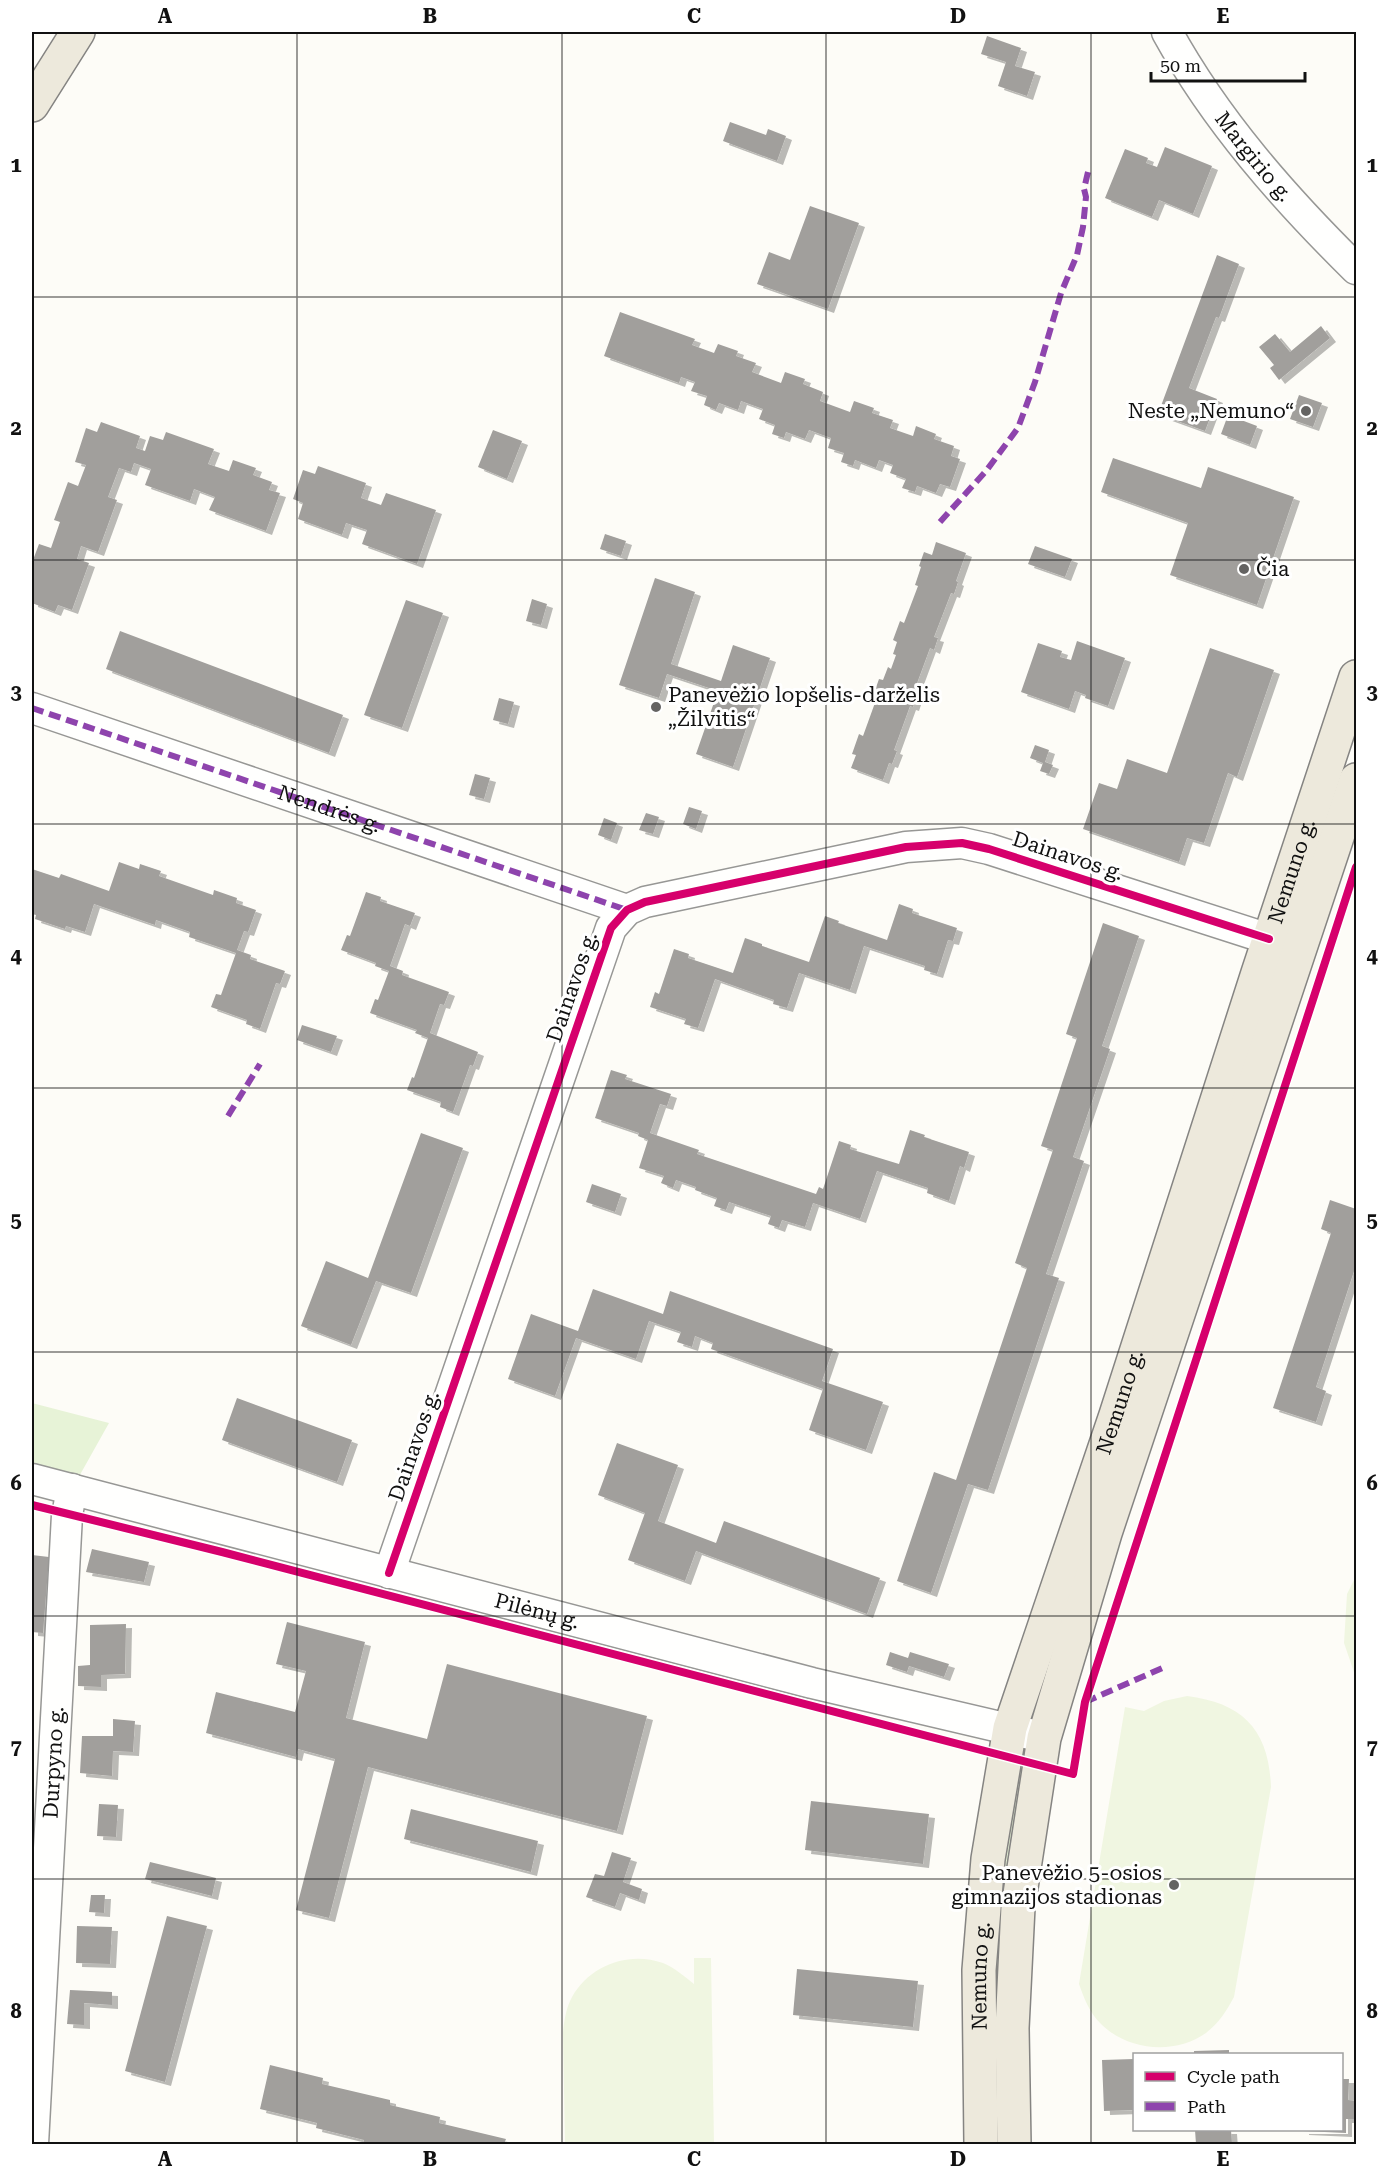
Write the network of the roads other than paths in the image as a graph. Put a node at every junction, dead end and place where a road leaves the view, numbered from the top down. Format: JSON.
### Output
{"nodes":[{"id":1,"x":78,"y":32,"type":"edge"},
{"id":2,"x":1167,"y":32,"type":"edge"},
{"id":3,"x":32,"y":105,"type":"edge"},
{"id":4,"x":1356,"y":269,"type":"edge"},
{"id":5,"x":1356,"y":677,"type":"edge"},
{"id":6,"x":32,"y":708,"type":"edge"},
{"id":7,"x":1356,"y":780,"type":"edge"},
{"id":8,"x":627,"y":910,"type":"junction"},
{"id":9,"x":1269,"y":939,"type":"junction"},
{"id":10,"x":32,"y":1479,"type":"edge"},
{"id":11,"x":72,"y":1489,"type":"junction"},
{"id":12,"x":389,"y":1573,"type":"junction"},
{"id":13,"x":1010,"y":1728,"type":"junction"},
{"id":14,"x":1044,"y":1738,"type":"junction"},
{"id":15,"x":33,"y":2145,"type":"edge"},
{"id":16,"x":981,"y":2145,"type":"edge"},
{"id":17,"x":1014,"y":2145,"type":"edge"}],
"edges":[{"from":1,"to":3,"type":"main road"},
{"from":2,"to":4,"type":"street","name":"Margirio g."},
{"from":5,"to":9,"type":"main road","name":"Nemuno g."},
{"from":6,"to":8,"type":"street","name":"Nendrės g."},
{"from":7,"to":14,"type":"main road","name":"Nemuno g."},
{"from":8,"to":9,"type":"street","name":"Dainavos g."},
{"from":8,"to":12,"type":"street","name":"Dainavos g."},
{"from":9,"to":13,"type":"main road","name":"Nemuno g."},
{"from":10,"to":11,"type":"street","name":"Pilėnų g."},
{"from":11,"to":12,"type":"street","name":"Pilėnų g."},
{"from":11,"to":15,"type":"street","name":"Durpyno g."},
{"from":12,"to":13,"type":"street","name":"Pilėnų g."},
{"from":13,"to":14,"type":"street","name":"Pilėnų g."},
{"from":13,"to":16,"type":"main road","name":"Nemuno g."},
{"from":14,"to":17,"type":"main road","name":"Nemuno g."}]}
